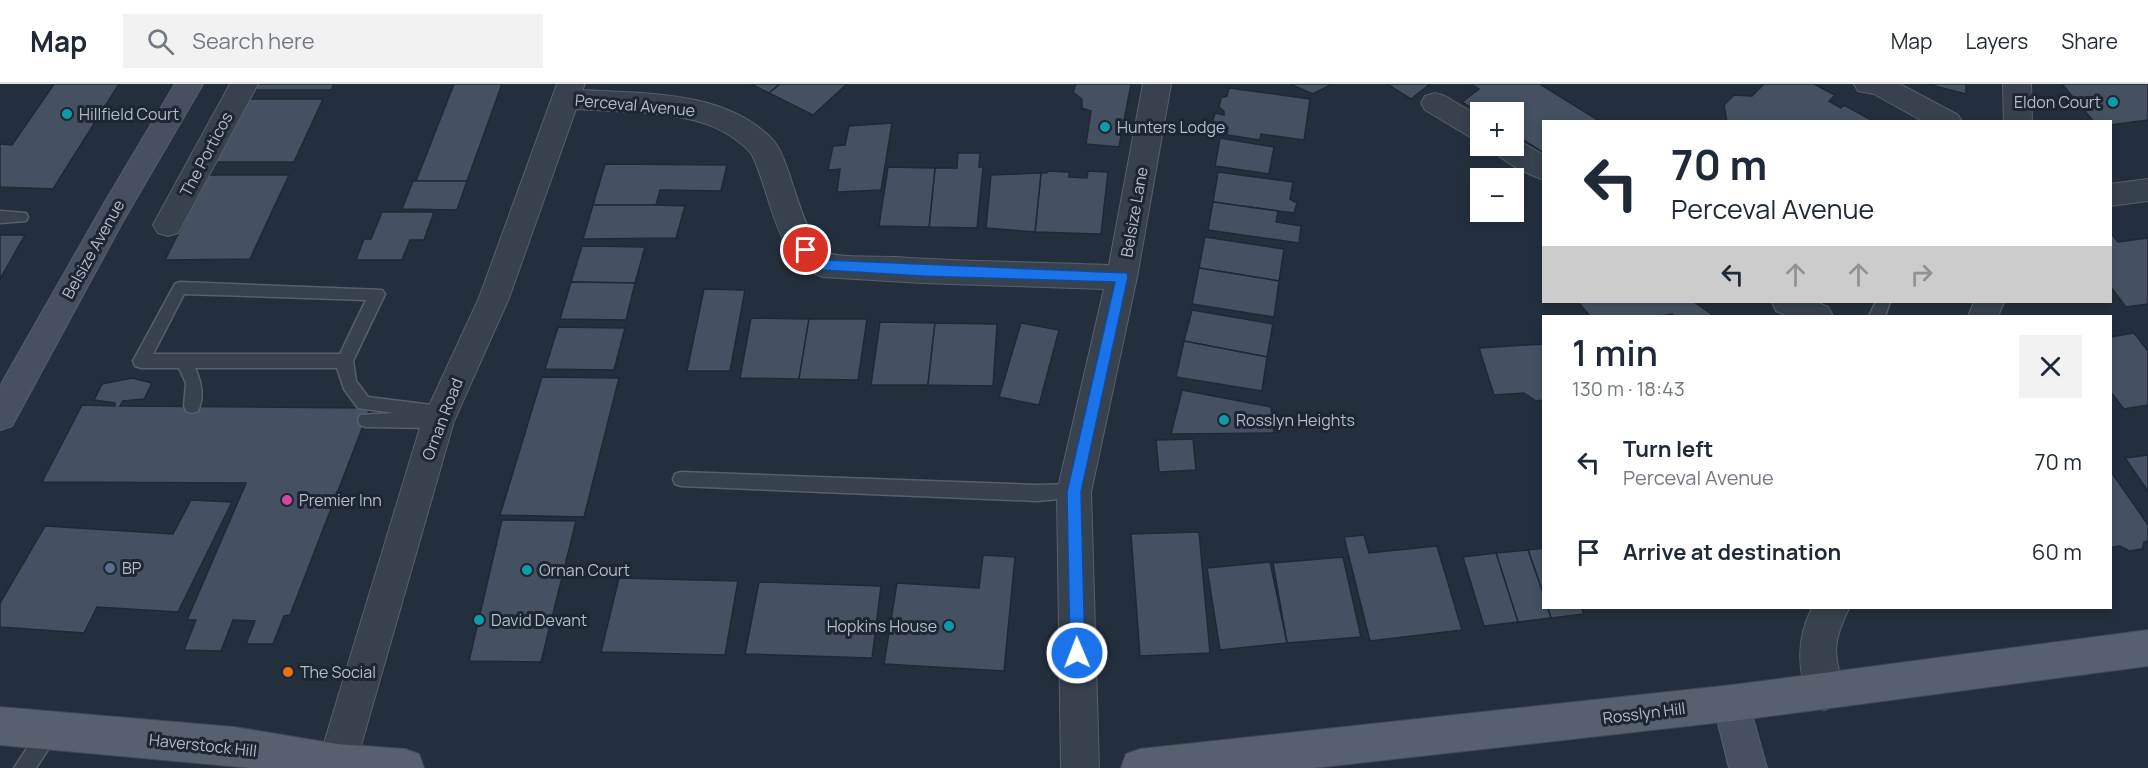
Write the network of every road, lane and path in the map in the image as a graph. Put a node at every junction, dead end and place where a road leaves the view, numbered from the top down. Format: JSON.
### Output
{"nodes":[{"id":1,"x":189,"y":84,"type":"edge"},
{"id":2,"x":244,"y":84,"type":"edge"},
{"id":3,"x":1157,"y":84,"type":"edge"},
{"id":4,"x":1868,"y":84,"type":"edge"},
{"id":5,"x":2017,"y":84,"type":"edge"},
{"id":6,"x":569,"y":91,"type":"edge"},
{"id":7,"x":1435,"y":103,"type":"dead end"},
{"id":8,"x":1944,"y":120,"type":"edge"},
{"id":9,"x":2019,"y":120,"type":"edge"},
{"id":10,"x":1470,"y":124,"type":"edge"},
{"id":11,"x":1522,"y":156,"type":"edge"},
{"id":12,"x":1542,"y":168,"type":"edge"},
{"id":13,"x":2148,"y":190,"type":"edge"},
{"id":14,"x":2112,"y":195,"type":"edge"},
{"id":15,"x":0,"y":217,"type":"edge"},
{"id":16,"x":21,"y":217,"type":"dead end"},
{"id":17,"x":168,"y":225,"type":"dead end"},
{"id":18,"x":1122,"y":277,"type":"junction"},
{"id":19,"x":1789,"y":303,"type":"edge"},
{"id":20,"x":1815,"y":315,"type":"edge"},
{"id":21,"x":345,"y":361,"type":"junction"},
{"id":22,"x":185,"y":362,"type":"junction"},
{"id":23,"x":192,"y":406,"type":"dead end"},
{"id":24,"x":0,"y":416,"type":"edge"},
{"id":25,"x":440,"y":417,"type":"junction"},
{"id":26,"x":366,"y":420,"type":"dead end"},
{"id":27,"x":681,"y":479,"type":"dead end"},
{"id":28,"x":1074,"y":492,"type":"junction"},
{"id":29,"x":1830,"y":609,"type":"edge"},
{"id":30,"x":2148,"y":648,"type":"edge"},
{"id":31,"x":1824,"y":692,"type":"junction"},
{"id":32,"x":1732,"y":703,"type":"junction"},
{"id":33,"x":0,"y":726,"type":"edge"},
{"id":34,"x":51,"y":730,"type":"junction"},
{"id":35,"x":337,"y":763,"type":"junction"},
{"id":36,"x":24,"y":768,"type":"edge"},
{"id":37,"x":405,"y":768,"type":"edge"},
{"id":38,"x":1080,"y":768,"type":"edge"},
{"id":39,"x":1140,"y":768,"type":"edge"},
{"id":40,"x":1748,"y":768,"type":"edge"}],
"edges":[{"from":1,"to":24,"type":"street","name":"Belsize Avenue"},
{"from":2,"to":17,"type":"street","name":"The Porticos"},
{"from":3,"to":18,"type":"street","name":"Belsize Lane"},
{"from":4,"to":8,"type":"street"},
{"from":5,"to":9,"type":"street"},
{"from":6,"to":18,"type":"street","name":"Perceval Avenue"},
{"from":6,"to":25,"type":"street","name":"Ornan Road"},
{"from":7,"to":10,"type":"street"},
{"from":11,"to":12,"type":"street"},
{"from":13,"to":14,"type":"street"},
{"from":15,"to":16,"type":"lane"},
{"from":18,"to":28,"type":"street","name":"Belsize Lane"},
{"from":19,"to":20,"type":"street"},
{"from":21,"to":22,"type":"lane"},
{"from":21,"to":22,"type":"lane"},
{"from":21,"to":25,"type":"lane"},
{"from":22,"to":23,"type":"lane"},
{"from":25,"to":26,"type":"lane"},
{"from":25,"to":35,"type":"street","name":"Ornan Road"},
{"from":27,"to":28,"type":"lane"},
{"from":28,"to":38,"type":"street","name":"Belsize Lane"},
{"from":29,"to":31,"type":"street"},
{"from":30,"to":31,"type":"main road","name":"Rosslyn Hill"},
{"from":31,"to":32,"type":"main road","name":"Rosslyn Hill"},
{"from":32,"to":39,"type":"main road","name":"Rosslyn Hill"},
{"from":32,"to":40,"type":"street"},
{"from":33,"to":34,"type":"main road","name":"Haverstock Hill"},
{"from":34,"to":35,"type":"main road","name":"Haverstock Hill"},
{"from":34,"to":36,"type":"lane"},
{"from":35,"to":37,"type":"main road","name":"Haverstock Hill"}]}
